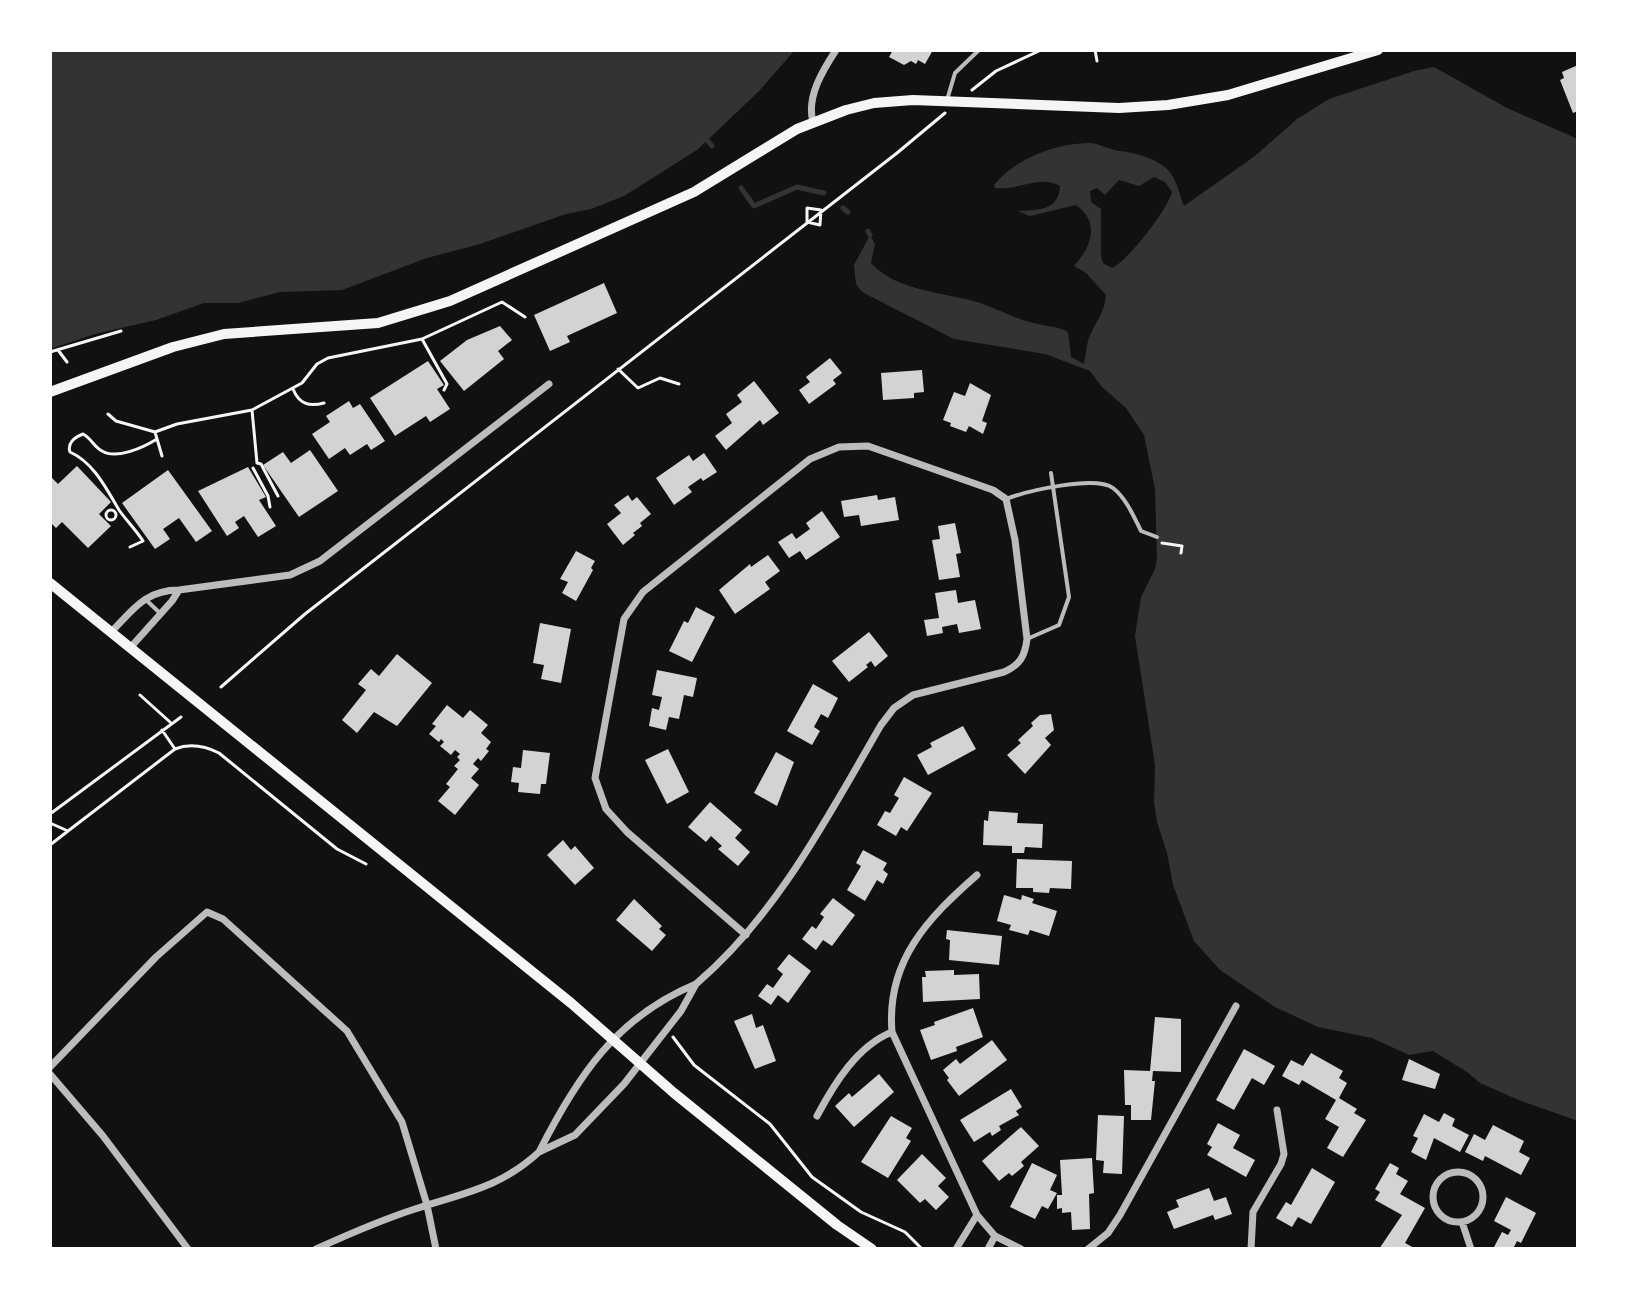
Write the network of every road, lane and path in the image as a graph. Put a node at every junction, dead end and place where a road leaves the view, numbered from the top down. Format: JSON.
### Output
{"nodes":[{"id":1,"x":836,"y":50,"type":"edge"},
{"id":2,"x":979,"y":50,"type":"edge"},
{"id":3,"x":1041,"y":50,"type":"edge"},
{"id":4,"x":1095,"y":50,"type":"edge"},
{"id":5,"x":1378,"y":50,"type":"edge"},
{"id":6,"x":1097,"y":61,"type":"dead end"},
{"id":7,"x":953,"y":101,"type":"junction"},
{"id":8,"x":813,"y":122,"type":"junction"},
{"id":9,"x":821,"y":210,"type":"junction"},
{"id":10,"x":807,"y":222,"type":"junction"},
{"id":11,"x":525,"y":317,"type":"dead end"},
{"id":12,"x":121,"y":331,"type":"dead end"},
{"id":13,"x":422,"y":339,"type":"junction"},
{"id":14,"x":58,"y":350,"type":"junction"},
{"id":15,"x":50,"y":352,"type":"edge"},
{"id":16,"x":67,"y":362,"type":"dead end"},
{"id":17,"x":618,"y":369,"type":"junction"},
{"id":18,"x":549,"y":384,"type":"dead end"},
{"id":19,"x":679,"y":384,"type":"dead end"},
{"id":20,"x":293,"y":389,"type":"junction"},
{"id":21,"x":444,"y":390,"type":"dead end"},
{"id":22,"x":50,"y":392,"type":"edge"},
{"id":23,"x":324,"y":403,"type":"dead end"},
{"id":24,"x":252,"y":410,"type":"junction"},
{"id":25,"x":108,"y":414,"type":"dead end"},
{"id":26,"x":155,"y":432,"type":"junction"},
{"id":27,"x":157,"y":439,"type":"junction"},
{"id":28,"x":70,"y":452,"type":"junction"},
{"id":29,"x":162,"y":456,"type":"dead end"},
{"id":30,"x":67,"y":458,"type":"dead end"},
{"id":31,"x":253,"y":468,"type":"dead end"},
{"id":32,"x":1051,"y":473,"type":"dead end"},
{"id":33,"x":1054,"y":488,"type":"junction"},
{"id":34,"x":278,"y":496,"type":"dead end"},
{"id":35,"x":1006,"y":499,"type":"junction"},
{"id":36,"x":270,"y":507,"type":"dead end"},
{"id":37,"x":1157,"y":537,"type":"dead end"},
{"id":38,"x":1151,"y":541,"type":"dead end"},
{"id":39,"x":130,"y":547,"type":"dead end"},
{"id":40,"x":1181,"y":553,"type":"dead end"},
{"id":41,"x":50,"y":583,"type":"edge"},
{"id":42,"x":179,"y":590,"type":"junction"},
{"id":43,"x":144,"y":599,"type":"junction"},
{"id":44,"x":161,"y":614,"type":"junction"},
{"id":45,"x":111,"y":632,"type":"junction"},
{"id":46,"x":1027,"y":639,"type":"junction"},
{"id":47,"x":130,"y":648,"type":"junction"},
{"id":48,"x":221,"y":687,"type":"dead end"},
{"id":49,"x":140,"y":695,"type":"dead end"},
{"id":50,"x":181,"y":717,"type":"dead end"},
{"id":51,"x":171,"y":723,"type":"junction"},
{"id":52,"x":162,"y":730,"type":"junction"},
{"id":53,"x":175,"y":749,"type":"junction"},
{"id":54,"x":50,"y":814,"type":"edge"},
{"id":55,"x":50,"y":823,"type":"edge"},
{"id":56,"x":68,"y":831,"type":"junction"},
{"id":57,"x":50,"y":845,"type":"edge"},
{"id":58,"x":366,"y":864,"type":"dead end"},
{"id":59,"x":977,"y":875,"type":"dead end"},
{"id":60,"x":746,"y":935,"type":"junction"},
{"id":61,"x":696,"y":984,"type":"junction"},
{"id":62,"x":1236,"y":1006,"type":"dead end"},
{"id":63,"x":666,"y":1031,"type":"junction"},
{"id":64,"x":892,"y":1032,"type":"junction"},
{"id":65,"x":614,"y":1039,"type":"junction"},
{"id":66,"x":642,"y":1063,"type":"junction"},
{"id":67,"x":50,"y":1067,"type":"edge"},
{"id":68,"x":50,"y":1074,"type":"edge"},
{"id":69,"x":1277,"y":1110,"type":"dead end"},
{"id":70,"x":817,"y":1116,"type":"dead end"},
{"id":71,"x":539,"y":1152,"type":"junction"},
{"id":72,"x":427,"y":1205,"type":"junction"},
{"id":73,"x":977,"y":1215,"type":"junction"},
{"id":74,"x":1462,"y":1222,"type":"junction"},
{"id":75,"x":995,"y":1236,"type":"junction"},
{"id":76,"x":188,"y":1249,"type":"edge"},
{"id":77,"x":316,"y":1249,"type":"edge"},
{"id":78,"x":436,"y":1249,"type":"edge"},
{"id":79,"x":872,"y":1249,"type":"edge"},
{"id":80,"x":922,"y":1249,"type":"edge"},
{"id":81,"x":956,"y":1249,"type":"edge"},
{"id":82,"x":988,"y":1249,"type":"edge"},
{"id":83,"x":1021,"y":1249,"type":"edge"},
{"id":84,"x":1088,"y":1249,"type":"edge"},
{"id":85,"x":1251,"y":1249,"type":"edge"},
{"id":86,"x":1471,"y":1249,"type":"edge"}],
"edges":[{"from":1,"to":8,"type":"street"},
{"from":2,"to":7,"type":"lane"},
{"from":3,"to":7,"type":"path"},
{"from":4,"to":6,"type":"path"},
{"from":5,"to":7,"type":"main road"},
{"from":7,"to":8,"type":"main road"},
{"from":7,"to":9,"type":"path"},
{"from":8,"to":22,"type":"main road"},
{"from":9,"to":10,"type":"path"},
{"from":9,"to":10,"type":"path"},
{"from":9,"to":10,"type":"path"},
{"from":10,"to":17,"type":"path"},
{"from":11,"to":13,"type":"path"},
{"from":12,"to":14,"type":"path"},
{"from":13,"to":20,"type":"path"},
{"from":13,"to":21,"type":"path"},
{"from":14,"to":15,"type":"path"},
{"from":14,"to":16,"type":"path"},
{"from":17,"to":19,"type":"path"},
{"from":17,"to":48,"type":"path"},
{"from":18,"to":42,"type":"street"},
{"from":20,"to":23,"type":"path"},
{"from":20,"to":24,"type":"path"},
{"from":24,"to":26,"type":"path"},
{"from":24,"to":34,"type":"path"},
{"from":25,"to":26,"type":"path"},
{"from":26,"to":27,"type":"path"},
{"from":27,"to":28,"type":"path"},
{"from":27,"to":29,"type":"path"},
{"from":28,"to":30,"type":"path"},
{"from":28,"to":39,"type":"path"},
{"from":31,"to":36,"type":"path"},
{"from":32,"to":33,"type":"lane"},
{"from":33,"to":35,"type":"lane"},
{"from":33,"to":37,"type":"lane"},
{"from":33,"to":46,"type":"lane"},
{"from":35,"to":46,"type":"street"},
{"from":35,"to":60,"type":"street"},
{"from":38,"to":40,"type":"path"},
{"from":41,"to":45,"type":"main road"},
{"from":42,"to":43,"type":"street"},
{"from":42,"to":44,"type":"street"},
{"from":43,"to":44,"type":"lane"},
{"from":43,"to":45,"type":"street"},
{"from":44,"to":47,"type":"street"},
{"from":45,"to":47,"type":"main road"},
{"from":46,"to":60,"type":"street"},
{"from":47,"to":65,"type":"main road"},
{"from":49,"to":51,"type":"path"},
{"from":50,"to":51,"type":"path"},
{"from":51,"to":52,"type":"path"},
{"from":52,"to":53,"type":"path"},
{"from":52,"to":54,"type":"path"},
{"from":53,"to":56,"type":"path"},
{"from":53,"to":58,"type":"path"},
{"from":55,"to":56,"type":"path"},
{"from":56,"to":57,"type":"path"},
{"from":59,"to":64,"type":"street"},
{"from":60,"to":61,"type":"street"},
{"from":61,"to":63,"type":"street"},
{"from":61,"to":65,"type":"street"},
{"from":62,"to":84,"type":"street"},
{"from":63,"to":66,"type":"street"},
{"from":63,"to":80,"type":"path"},
{"from":64,"to":70,"type":"street"},
{"from":64,"to":73,"type":"street"},
{"from":65,"to":66,"type":"main road"},
{"from":65,"to":71,"type":"street"},
{"from":66,"to":71,"type":"street"},
{"from":66,"to":79,"type":"main road"},
{"from":67,"to":72,"type":"street"},
{"from":68,"to":76,"type":"street"},
{"from":69,"to":85,"type":"street"},
{"from":71,"to":72,"type":"street"},
{"from":72,"to":77,"type":"street"},
{"from":72,"to":78,"type":"street"},
{"from":73,"to":75,"type":"street"},
{"from":73,"to":81,"type":"street"},
{"from":74,"to":74,"type":"street"},
{"from":74,"to":86,"type":"street"},
{"from":75,"to":82,"type":"street"},
{"from":75,"to":83,"type":"street"}]}
